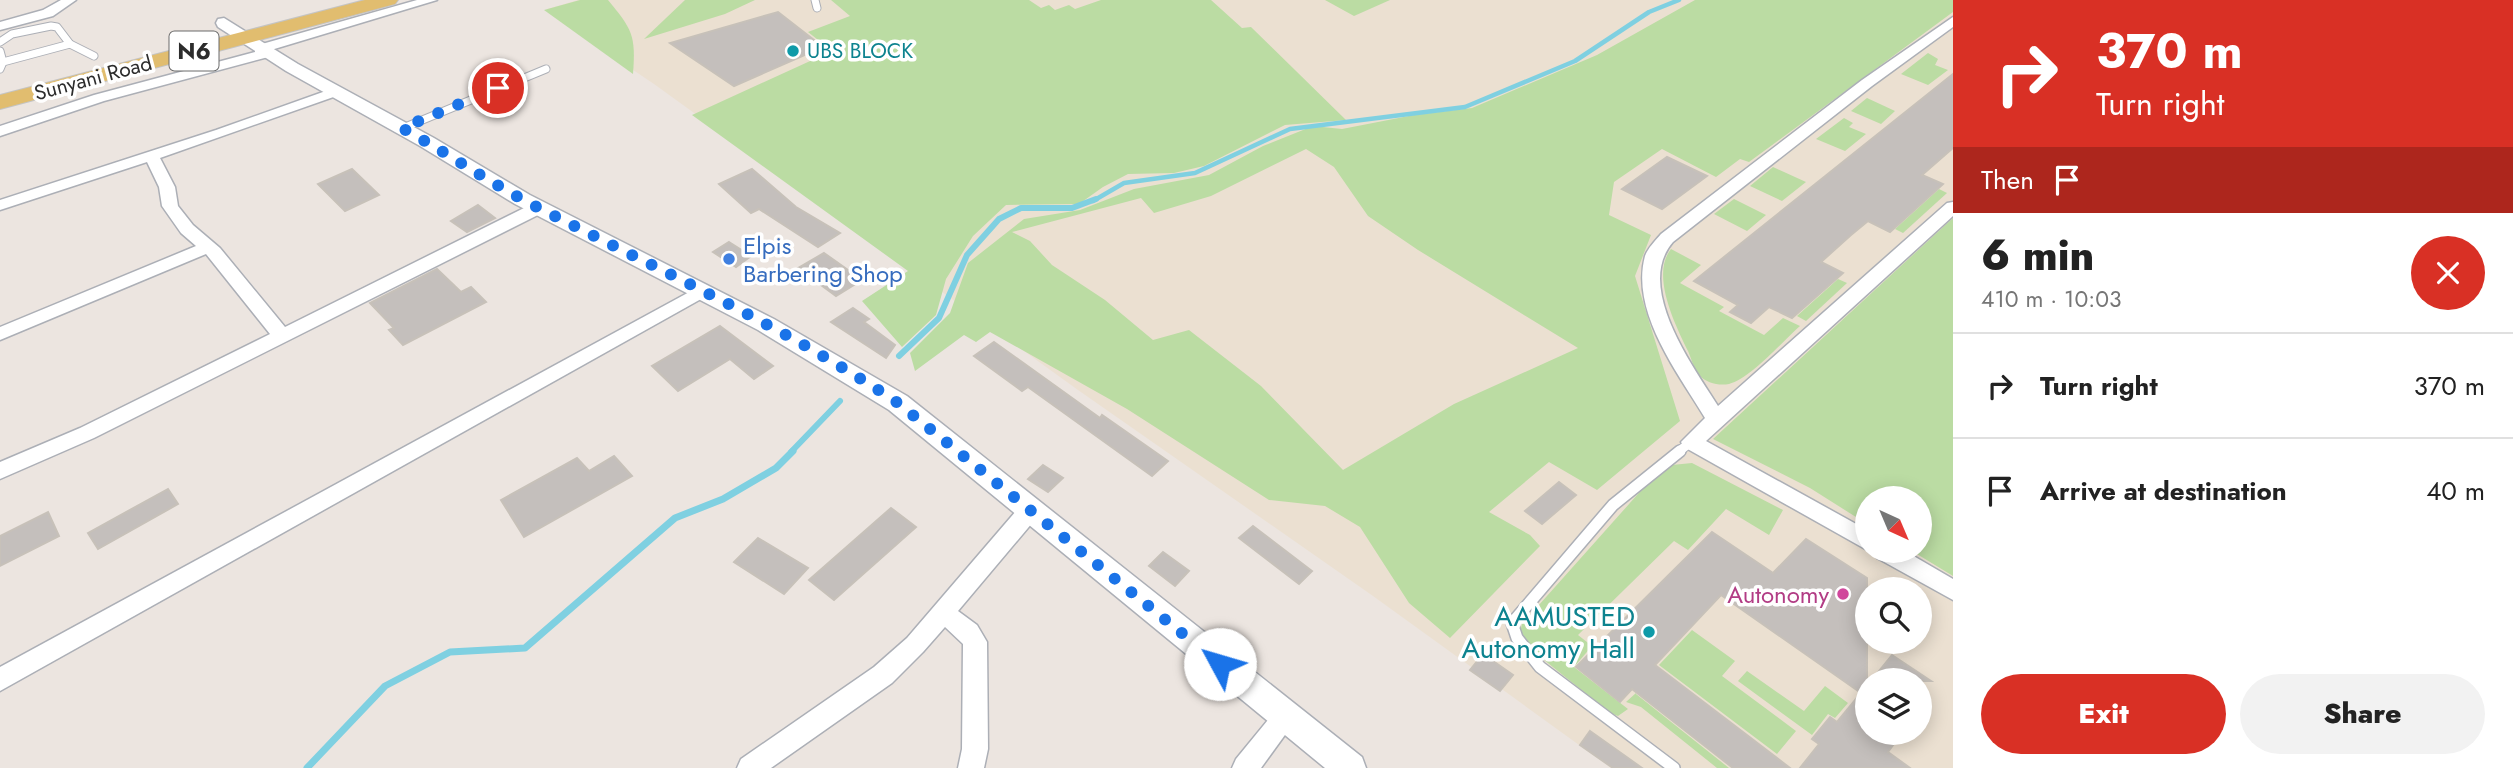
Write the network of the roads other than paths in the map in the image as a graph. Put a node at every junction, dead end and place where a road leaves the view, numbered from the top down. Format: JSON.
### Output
{"nodes":[{"id":1,"x":70,"y":0,"type":"edge"},
{"id":2,"x":317,"y":0,"type":"edge"},
{"id":3,"x":388,"y":0,"type":"edge"},
{"id":4,"x":431,"y":0,"type":"edge"},
{"id":5,"x":1953,"y":21,"type":"edge"},
{"id":6,"x":224,"y":23,"type":"junction"},
{"id":7,"x":0,"y":26,"type":"edge"},
{"id":8,"x":0,"y":42,"type":"edge"},
{"id":9,"x":70,"y":44,"type":"junction"},
{"id":10,"x":257,"y":47,"type":"junction"},
{"id":11,"x":0,"y":51,"type":"edge"},
{"id":12,"x":94,"y":56,"type":"junction"},
{"id":13,"x":546,"y":69,"type":"dead end"},
{"id":14,"x":1,"y":70,"type":"edge"},
{"id":15,"x":337,"y":91,"type":"junction"},
{"id":16,"x":0,"y":102,"type":"edge"},
{"id":17,"x":402,"y":128,"type":"junction"},
{"id":18,"x":0,"y":131,"type":"edge"},
{"id":19,"x":151,"y":156,"type":"junction"},
{"id":20,"x":0,"y":205,"type":"edge"},
{"id":21,"x":1953,"y":207,"type":"edge"},
{"id":22,"x":538,"y":208,"type":"junction"},
{"id":23,"x":208,"y":247,"type":"junction"},
{"id":24,"x":704,"y":290,"type":"junction"},
{"id":25,"x":0,"y":334,"type":"edge"},
{"id":26,"x":282,"y":336,"type":"junction"},
{"id":27,"x":1716,"y":419,"type":"junction"},
{"id":28,"x":1691,"y":442,"type":"junction"},
{"id":29,"x":0,"y":471,"type":"edge"},
{"id":30,"x":1030,"y":510,"type":"junction"},
{"id":31,"x":1855,"y":534,"type":"edge"},
{"id":32,"x":1908,"y":564,"type":"edge"},
{"id":33,"x":1953,"y":590,"type":"edge"},
{"id":34,"x":942,"y":612,"type":"junction"},
{"id":35,"x":0,"y":680,"type":"edge"},
{"id":36,"x":1286,"y":717,"type":"junction"},
{"id":37,"x":750,"y":768,"type":"edge"},
{"id":38,"x":971,"y":768,"type":"edge"},
{"id":39,"x":1245,"y":768,"type":"edge"},
{"id":40,"x":1350,"y":768,"type":"edge"},
{"id":41,"x":1674,"y":768,"type":"edge"}],
"edges":[{"from":1,"to":7,"type":"street"},
{"from":2,"to":6,"type":"main road","number":"N6"},
{"from":3,"to":10,"type":"main road","name":"Sunyani Road","number":"N6"},
{"from":4,"to":10,"type":"street"},
{"from":5,"to":27,"type":"street"},
{"from":6,"to":10,"type":"street"},
{"from":6,"to":12,"type":"main road","number":"N6"},
{"from":8,"to":9,"type":"lane"},
{"from":9,"to":12,"type":"lane"},
{"from":9,"to":14,"type":"lane"},
{"from":10,"to":15,"type":"street"},
{"from":10,"to":16,"type":"main road","name":"Sunyani Road","number":"N6"},
{"from":10,"to":18,"type":"street"},
{"from":11,"to":14,"type":"lane"},
{"from":12,"to":14,"type":"main road","number":"N6"},
{"from":13,"to":17,"type":"lane"},
{"from":15,"to":17,"type":"street"},
{"from":15,"to":19,"type":"street"},
{"from":17,"to":22,"type":"street"},
{"from":19,"to":20,"type":"street"},
{"from":19,"to":23,"type":"street"},
{"from":21,"to":27,"type":"street"},
{"from":22,"to":24,"type":"street"},
{"from":22,"to":26,"type":"street"},
{"from":23,"to":25,"type":"street"},
{"from":23,"to":26,"type":"street"},
{"from":24,"to":30,"type":"street"},
{"from":24,"to":35,"type":"street"},
{"from":26,"to":29,"type":"street"},
{"from":27,"to":28,"type":"street"},
{"from":28,"to":31,"type":"street"},
{"from":28,"to":41,"type":"lane"},
{"from":30,"to":34,"type":"street"},
{"from":30,"to":36,"type":"street"},
{"from":32,"to":33,"type":"street"},
{"from":34,"to":37,"type":"street"},
{"from":34,"to":38,"type":"street"},
{"from":36,"to":39,"type":"street"},
{"from":36,"to":40,"type":"street"}]}
